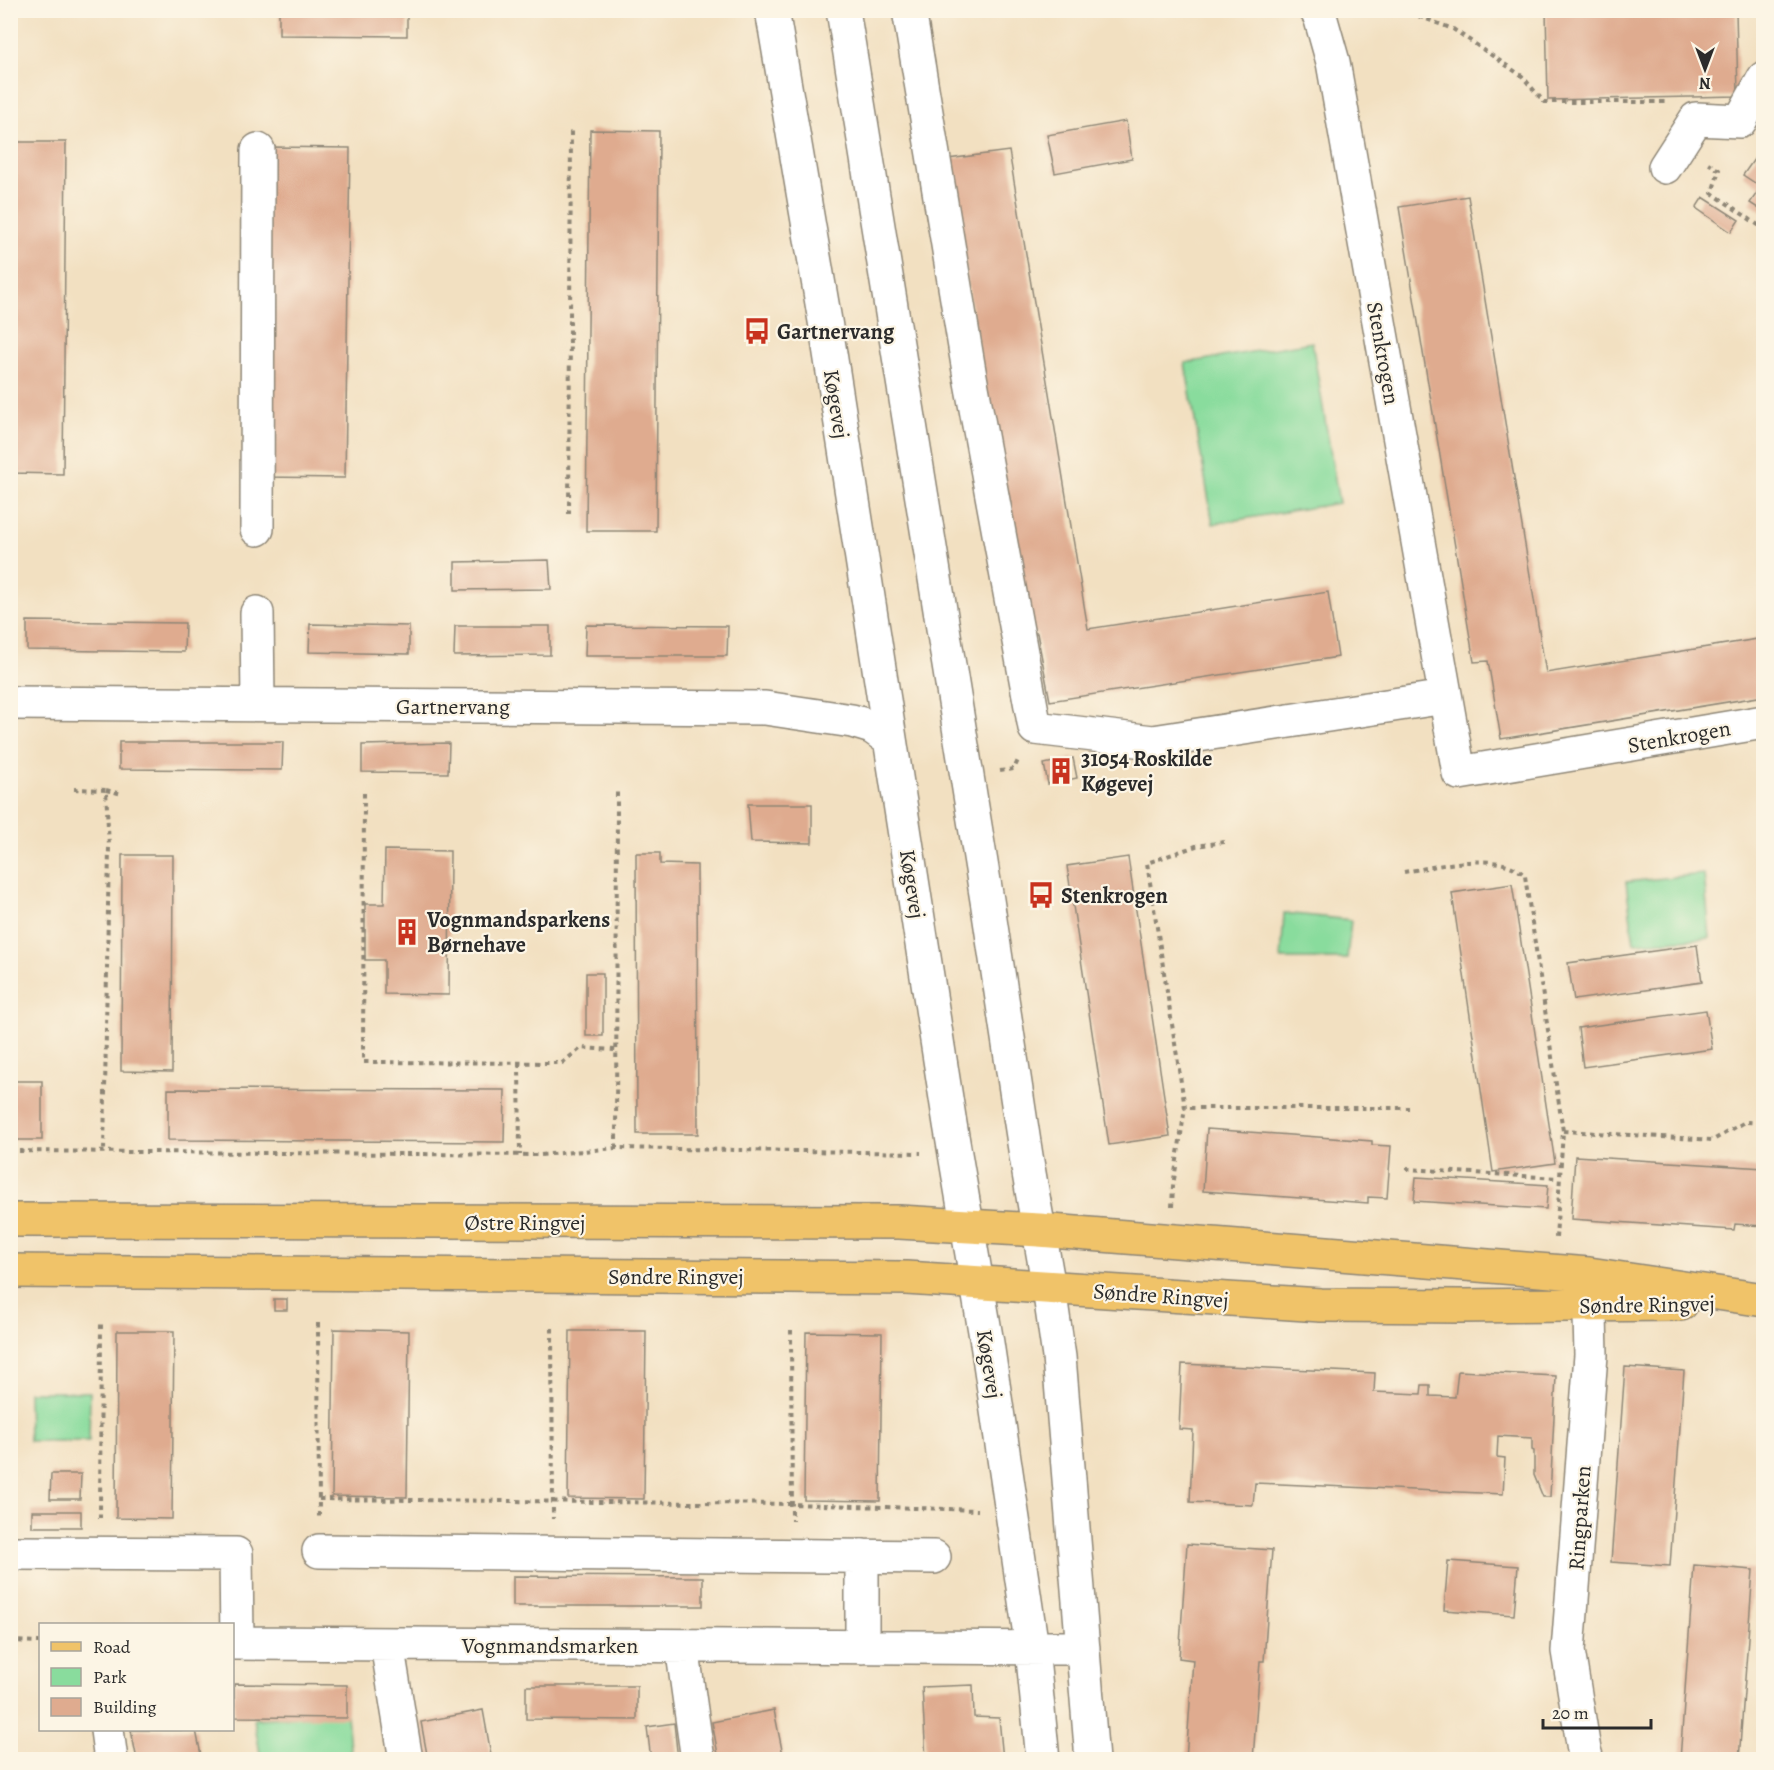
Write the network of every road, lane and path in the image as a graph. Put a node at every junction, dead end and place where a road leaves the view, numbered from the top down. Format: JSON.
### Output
{"nodes":[{"id":1,"x":772,"y":10,"type":"edge"},
{"id":2,"x":843,"y":10,"type":"edge"},
{"id":3,"x":909,"y":10,"type":"edge"},
{"id":4,"x":1316,"y":10,"type":"edge"},
{"id":5,"x":1402,"y":10,"type":"edge"},
{"id":6,"x":1764,"y":78,"type":"edge"},
{"id":7,"x":1668,"y":102,"type":"dead end"},
{"id":8,"x":570,"y":130,"type":"dead end"},
{"id":9,"x":258,"y":150,"type":"dead end"},
{"id":10,"x":1672,"y":156,"type":"joint"},
{"id":11,"x":1764,"y":229,"type":"edge"},
{"id":12,"x":570,"y":514,"type":"dead end"},
{"id":13,"x":257,"y":529,"type":"dead end"},
{"id":14,"x":257,"y":613,"type":"dead end"},
{"id":15,"x":1445,"y":697,"type":"junction"},
{"id":16,"x":10,"y":703,"type":"edge"},
{"id":17,"x":258,"y":704,"type":"junction"},
{"id":18,"x":1764,"y":722,"type":"edge"},
{"id":19,"x":1035,"y":728,"type":"junction"},
{"id":20,"x":891,"y":740,"type":"junction"},
{"id":21,"x":967,"y":778,"type":"junction"},
{"id":22,"x":74,"y":789,"type":"dead end"},
{"id":23,"x":106,"y":790,"type":"junction"},
{"id":24,"x":617,"y":792,"type":"dead end"},
{"id":25,"x":364,"y":793,"type":"dead end"},
{"id":26,"x":122,"y":794,"type":"dead end"},
{"id":27,"x":1224,"y":843,"type":"dead end"},
{"id":28,"x":1404,"y":872,"type":"dead end"},
{"id":29,"x":616,"y":1050,"type":"junction"},
{"id":30,"x":519,"y":1064,"type":"junction"},
{"id":31,"x":1185,"y":1108,"type":"junction"},
{"id":32,"x":1409,"y":1108,"type":"dead end"},
{"id":33,"x":1764,"y":1124,"type":"edge"},
{"id":34,"x":1563,"y":1131,"type":"junction"},
{"id":35,"x":616,"y":1148,"type":"junction"},
{"id":36,"x":10,"y":1151,"type":"edge"},
{"id":37,"x":104,"y":1153,"type":"junction"},
{"id":38,"x":956,"y":1154,"type":"junction"},
{"id":39,"x":520,"y":1155,"type":"junction"},
{"id":40,"x":1406,"y":1169,"type":"dead end"},
{"id":41,"x":1558,"y":1178,"type":"junction"},
{"id":42,"x":10,"y":1221,"type":"edge"},
{"id":43,"x":967,"y":1226,"type":"junction"},
{"id":44,"x":1039,"y":1230,"type":"junction"},
{"id":45,"x":1171,"y":1240,"type":"junction"},
{"id":46,"x":10,"y":1271,"type":"edge"},
{"id":47,"x":1553,"y":1271,"type":"junction"},
{"id":48,"x":976,"y":1283,"type":"junction"},
{"id":49,"x":1049,"y":1288,"type":"junction"},
{"id":50,"x":1590,"y":1290,"type":"junction"},
{"id":51,"x":1764,"y":1301,"type":"edge"},
{"id":52,"x":101,"y":1320,"type":"dead end"},
{"id":53,"x":318,"y":1323,"type":"dead end"},
{"id":54,"x":552,"y":1328,"type":"dead end"},
{"id":55,"x":791,"y":1330,"type":"dead end"},
{"id":56,"x":319,"y":1499,"type":"junction"},
{"id":57,"x":553,"y":1502,"type":"junction"},
{"id":58,"x":792,"y":1504,"type":"junction"},
{"id":59,"x":1012,"y":1511,"type":"junction"},
{"id":60,"x":319,"y":1551,"type":"joint"},
{"id":61,"x":10,"y":1553,"type":"edge"},
{"id":62,"x":101,"y":1553,"type":"junction"},
{"id":63,"x":554,"y":1553,"type":"junction"},
{"id":64,"x":792,"y":1556,"type":"junction"},
{"id":65,"x":862,"y":1556,"type":"junction"},
{"id":66,"x":934,"y":1557,"type":"dead end"},
{"id":67,"x":10,"y":1641,"type":"edge"},
{"id":68,"x":39,"y":1642,"type":"edge"},
{"id":69,"x":235,"y":1643,"type":"edge"},
{"id":70,"x":387,"y":1644,"type":"junction"},
{"id":71,"x":682,"y":1646,"type":"junction"},
{"id":72,"x":862,"y":1647,"type":"junction"},
{"id":73,"x":1032,"y":1648,"type":"junction"},
{"id":74,"x":1083,"y":1648,"type":"junction"},
{"id":75,"x":107,"y":1731,"type":"edge"},
{"id":76,"x":111,"y":1760,"type":"edge"},
{"id":77,"x":406,"y":1760,"type":"edge"},
{"id":78,"x":698,"y":1760,"type":"edge"},
{"id":79,"x":1043,"y":1760,"type":"edge"},
{"id":80,"x":1092,"y":1760,"type":"edge"},
{"id":81,"x":1587,"y":1760,"type":"edge"}],
"edges":[{"from":1,"to":20,"type":"street","name":"Køgevej"},
{"from":2,"to":21,"type":"street"},
{"from":3,"to":19,"type":"street"},
{"from":4,"to":15,"type":"street","name":"Stenkrogen"},
{"from":5,"to":7,"type":"path"},
{"from":6,"to":10,"type":"street"},
{"from":8,"to":12,"type":"path"},
{"from":9,"to":13,"type":"street"},
{"from":10,"to":11,"type":"path"},
{"from":14,"to":17,"type":"street"},
{"from":15,"to":18,"type":"street","name":"Stenkrogen"},
{"from":15,"to":19,"type":"street"},
{"from":16,"to":17,"type":"street","name":"Gartnervang"},
{"from":17,"to":20,"type":"street","name":"Gartnervang"},
{"from":19,"to":21,"type":"path"},
{"from":20,"to":38,"type":"street","name":"Køgevej"},
{"from":21,"to":44,"type":"street"},
{"from":22,"to":23,"type":"path"},
{"from":23,"to":26,"type":"path"},
{"from":23,"to":37,"type":"path"},
{"from":24,"to":29,"type":"path"},
{"from":25,"to":30,"type":"path"},
{"from":27,"to":31,"type":"path"},
{"from":28,"to":34,"type":"path"},
{"from":29,"to":30,"type":"path"},
{"from":29,"to":35,"type":"path"},
{"from":30,"to":39,"type":"path"},
{"from":31,"to":32,"type":"path"},
{"from":31,"to":45,"type":"path"},
{"from":33,"to":34,"type":"path"},
{"from":34,"to":41,"type":"path"},
{"from":35,"to":38,"type":"path"},
{"from":35,"to":39,"type":"path"},
{"from":36,"to":37,"type":"path"},
{"from":37,"to":39,"type":"path"},
{"from":38,"to":43,"type":"street","name":"Køgevej"},
{"from":40,"to":41,"type":"path"},
{"from":41,"to":47,"type":"path"},
{"from":42,"to":43,"type":"main road","name":"Østre Ringvej"},
{"from":43,"to":44,"type":"main road","name":"Østre Ringvej"},
{"from":43,"to":48,"type":"street","name":"Køgevej"},
{"from":44,"to":45,"type":"main road","name":"Søndre Ringvej"},
{"from":44,"to":49,"type":"street"},
{"from":45,"to":47,"type":"main road","name":"Søndre Ringvej"},
{"from":46,"to":48,"type":"main road","name":"Søndre Ringvej"},
{"from":47,"to":50,"type":"main road","name":"Søndre Ringvej"},
{"from":48,"to":49,"type":"main road","name":"Søndre Ringvej"},
{"from":48,"to":59,"type":"street","name":"Køgevej"},
{"from":49,"to":50,"type":"main road","name":"Søndre Ringvej"},
{"from":49,"to":74,"type":"street"},
{"from":50,"to":51,"type":"main road","name":"Søndre Ringvej"},
{"from":50,"to":81,"type":"street","name":"Ringparken"},
{"from":52,"to":62,"type":"path"},
{"from":53,"to":56,"type":"path"},
{"from":54,"to":57,"type":"path"},
{"from":55,"to":58,"type":"path"},
{"from":56,"to":57,"type":"path"},
{"from":56,"to":60,"type":"path"},
{"from":57,"to":58,"type":"path"},
{"from":57,"to":63,"type":"path"},
{"from":58,"to":59,"type":"path"},
{"from":58,"to":64,"type":"path"},
{"from":59,"to":73,"type":"street","name":"Køgevej"},
{"from":60,"to":63,"type":"street"},
{"from":61,"to":62,"type":"street","name":"Vognmandsmarken"},
{"from":62,"to":69,"type":"street","name":"Vognmandsmarken"},
{"from":63,"to":64,"type":"street"},
{"from":64,"to":65,"type":"street"},
{"from":65,"to":66,"type":"street"},
{"from":65,"to":72,"type":"street"},
{"from":67,"to":68,"type":"path"},
{"from":69,"to":70,"type":"street","name":"Vognmandsmarken"},
{"from":70,"to":71,"type":"street","name":"Vognmandsmarken"},
{"from":70,"to":77,"type":"street"},
{"from":71,"to":72,"type":"street","name":"Vognmandsmarken"},
{"from":71,"to":78,"type":"street"},
{"from":72,"to":73,"type":"street","name":"Vognmandsmarken"},
{"from":73,"to":74,"type":"street","name":"Vognmandsmarken"},
{"from":73,"to":79,"type":"street","name":"Køgevej"},
{"from":74,"to":80,"type":"street"},
{"from":75,"to":76,"type":"street"}]}
